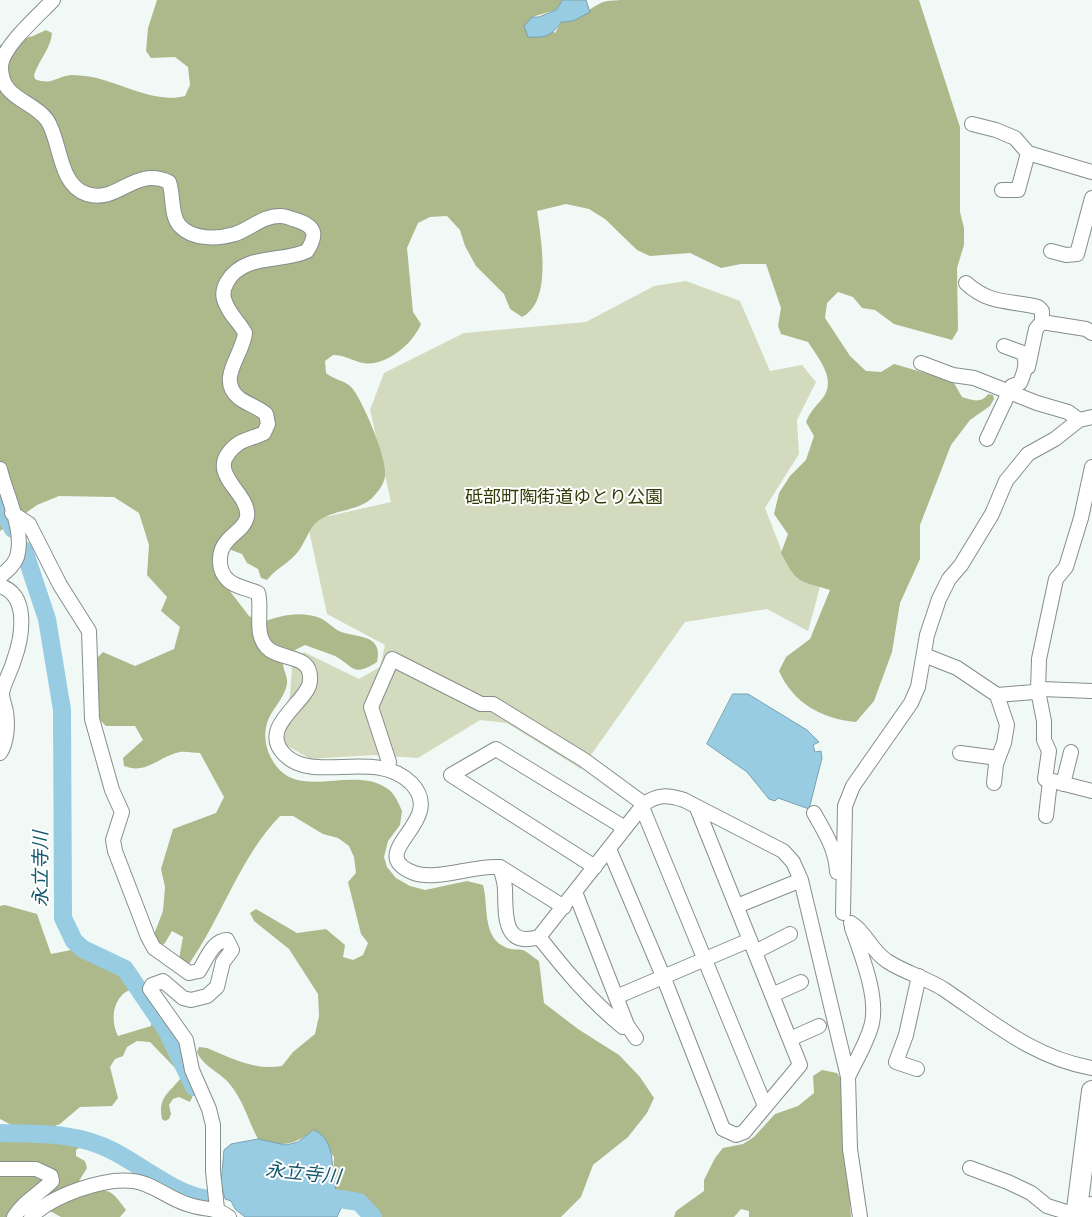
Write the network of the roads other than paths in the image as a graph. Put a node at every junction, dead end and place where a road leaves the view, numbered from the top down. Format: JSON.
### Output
{"nodes":[{"id":1,"x":53,"y":0,"type":"edge"},
{"id":2,"x":972,"y":124,"type":"dead end"},
{"id":3,"x":1028,"y":153,"type":"junction"},
{"id":4,"x":1092,"y":172,"type":"edge"},
{"id":5,"x":1002,"y":190,"type":"dead end"},
{"id":6,"x":1092,"y":198,"type":"edge"},
{"id":7,"x":1051,"y":250,"type":"dead end"},
{"id":8,"x":966,"y":283,"type":"dead end"},
{"id":9,"x":1042,"y":322,"type":"junction"},
{"id":10,"x":1092,"y":333,"type":"edge"},
{"id":11,"x":1004,"y":346,"type":"dead end"},
{"id":12,"x":920,"y":363,"type":"dead end"},
{"id":13,"x":1016,"y":395,"type":"junction"},
{"id":14,"x":1086,"y":418,"type":"edge"},
{"id":15,"x":987,"y":439,"type":"dead end"},
{"id":16,"x":1092,"y":467,"type":"edge"},
{"id":17,"x":0,"y":469,"type":"edge"},
{"id":18,"x":12,"y":512,"type":"junction"},
{"id":19,"x":0,"y":574,"type":"edge"},
{"id":20,"x":0,"y":586,"type":"edge"},
{"id":21,"x":924,"y":655,"type":"junction"},
{"id":22,"x":1038,"y":691,"type":"junction"},
{"id":23,"x":1092,"y":691,"type":"edge"},
{"id":24,"x":997,"y":696,"type":"junction"},
{"id":25,"x":1071,"y":752,"type":"dead end"},
{"id":26,"x":0,"y":753,"type":"edge"},
{"id":27,"x":960,"y":753,"type":"dead end"},
{"id":28,"x":998,"y":758,"type":"junction"},
{"id":29,"x":387,"y":769,"type":"junction"},
{"id":30,"x":994,"y":783,"type":"dead end"},
{"id":31,"x":1057,"y":783,"type":"junction"},
{"id":32,"x":1092,"y":791,"type":"edge"},
{"id":33,"x":643,"y":806,"type":"junction"},
{"id":34,"x":697,"y":808,"type":"junction"},
{"id":35,"x":814,"y":813,"type":"dead end"},
{"id":36,"x":1046,"y":816,"type":"dead end"},
{"id":37,"x":625,"y":828,"type":"junction"},
{"id":38,"x":609,"y":849,"type":"junction"},
{"id":39,"x":500,"y":867,"type":"junction"},
{"id":40,"x":595,"y":867,"type":"junction"},
{"id":41,"x":801,"y":880,"type":"junction"},
{"id":42,"x":575,"y":892,"type":"junction"},
{"id":43,"x":737,"y":906,"type":"junction"},
{"id":44,"x":564,"y":907,"type":"junction"},
{"id":45,"x":847,"y":918,"type":"junction"},
{"id":46,"x":790,"y":934,"type":"dead end"},
{"id":47,"x":539,"y":938,"type":"junction"},
{"id":48,"x":752,"y":946,"type":"junction"},
{"id":49,"x":705,"y":959,"type":"junction"},
{"id":50,"x":663,"y":976,"type":"junction"},
{"id":51,"x":919,"y":976,"type":"junction"},
{"id":52,"x":801,"y":982,"type":"dead end"},
{"id":53,"x":772,"y":995,"type":"junction"},
{"id":54,"x":616,"y":997,"type":"junction"},
{"id":55,"x":627,"y":1025,"type":"junction"},
{"id":56,"x":819,"y":1026,"type":"dead end"},
{"id":57,"x":636,"y":1038,"type":"dead end"},
{"id":58,"x":790,"y":1039,"type":"junction"},
{"id":59,"x":1092,"y":1068,"type":"edge"},
{"id":60,"x":917,"y":1069,"type":"dead end"},
{"id":61,"x":848,"y":1077,"type":"junction"},
{"id":62,"x":1092,"y":1091,"type":"edge"},
{"id":63,"x":765,"y":1106,"type":"junction"},
{"id":64,"x":0,"y":1168,"type":"edge"},
{"id":65,"x":970,"y":1168,"type":"dead end"},
{"id":66,"x":217,"y":1209,"type":"junction"},
{"id":67,"x":1084,"y":1214,"type":"edge"},
{"id":68,"x":14,"y":1217,"type":"edge"},
{"id":69,"x":31,"y":1217,"type":"edge"},
{"id":70,"x":229,"y":1217,"type":"edge"},
{"id":71,"x":860,"y":1217,"type":"edge"}],
"edges":[{"from":1,"to":29,"type":"street"},
{"from":2,"to":3,"type":"street"},
{"from":3,"to":4,"type":"street"},
{"from":3,"to":5,"type":"street"},
{"from":6,"to":7,"type":"street"},
{"from":8,"to":9,"type":"street"},
{"from":9,"to":10,"type":"street"},
{"from":9,"to":13,"type":"street"},
{"from":11,"to":13,"type":"street"},
{"from":12,"to":13,"type":"street"},
{"from":13,"to":14,"type":"street"},
{"from":13,"to":15,"type":"street"},
{"from":14,"to":21,"type":"street"},
{"from":16,"to":22,"type":"street"},
{"from":17,"to":18,"type":"street"},
{"from":18,"to":19,"type":"street"},
{"from":18,"to":66,"type":"street"},
{"from":20,"to":26,"type":"street"},
{"from":21,"to":24,"type":"street"},
{"from":21,"to":45,"type":"street"},
{"from":22,"to":23,"type":"street"},
{"from":22,"to":24,"type":"street"},
{"from":22,"to":31,"type":"street"},
{"from":24,"to":28,"type":"street"},
{"from":25,"to":31,"type":"street"},
{"from":27,"to":28,"type":"street"},
{"from":28,"to":30,"type":"street"},
{"from":29,"to":33,"type":"street"},
{"from":29,"to":39,"type":"street"},
{"from":31,"to":32,"type":"street"},
{"from":31,"to":36,"type":"street"},
{"from":33,"to":34,"type":"street"},
{"from":33,"to":37,"type":"street"},
{"from":33,"to":49,"type":"street"},
{"from":34,"to":41,"type":"street"},
{"from":34,"to":43,"type":"street"},
{"from":35,"to":45,"type":"street"},
{"from":37,"to":38,"type":"street"},
{"from":37,"to":40,"type":"street"},
{"from":38,"to":40,"type":"street"},
{"from":38,"to":50,"type":"street"},
{"from":39,"to":44,"type":"street"},
{"from":39,"to":47,"type":"street"},
{"from":40,"to":42,"type":"street"},
{"from":41,"to":43,"type":"street"},
{"from":41,"to":61,"type":"street"},
{"from":42,"to":44,"type":"street"},
{"from":42,"to":54,"type":"street"},
{"from":43,"to":48,"type":"street"},
{"from":44,"to":47,"type":"street"},
{"from":45,"to":51,"type":"street"},
{"from":45,"to":61,"type":"street"},
{"from":46,"to":48,"type":"street"},
{"from":47,"to":55,"type":"street"},
{"from":48,"to":49,"type":"street"},
{"from":48,"to":53,"type":"street"},
{"from":49,"to":50,"type":"street"},
{"from":49,"to":63,"type":"street"},
{"from":50,"to":54,"type":"street"},
{"from":50,"to":63,"type":"street"},
{"from":51,"to":59,"type":"street"},
{"from":51,"to":60,"type":"street"},
{"from":52,"to":53,"type":"street"},
{"from":53,"to":58,"type":"street"},
{"from":54,"to":55,"type":"street"},
{"from":55,"to":57,"type":"street"},
{"from":56,"to":58,"type":"street"},
{"from":58,"to":63,"type":"street"},
{"from":61,"to":71,"type":"street"},
{"from":62,"to":67,"type":"highway"},
{"from":64,"to":68,"type":"street"},
{"from":65,"to":67,"type":"street"},
{"from":66,"to":69,"type":"street"},
{"from":66,"to":70,"type":"street"}]}
